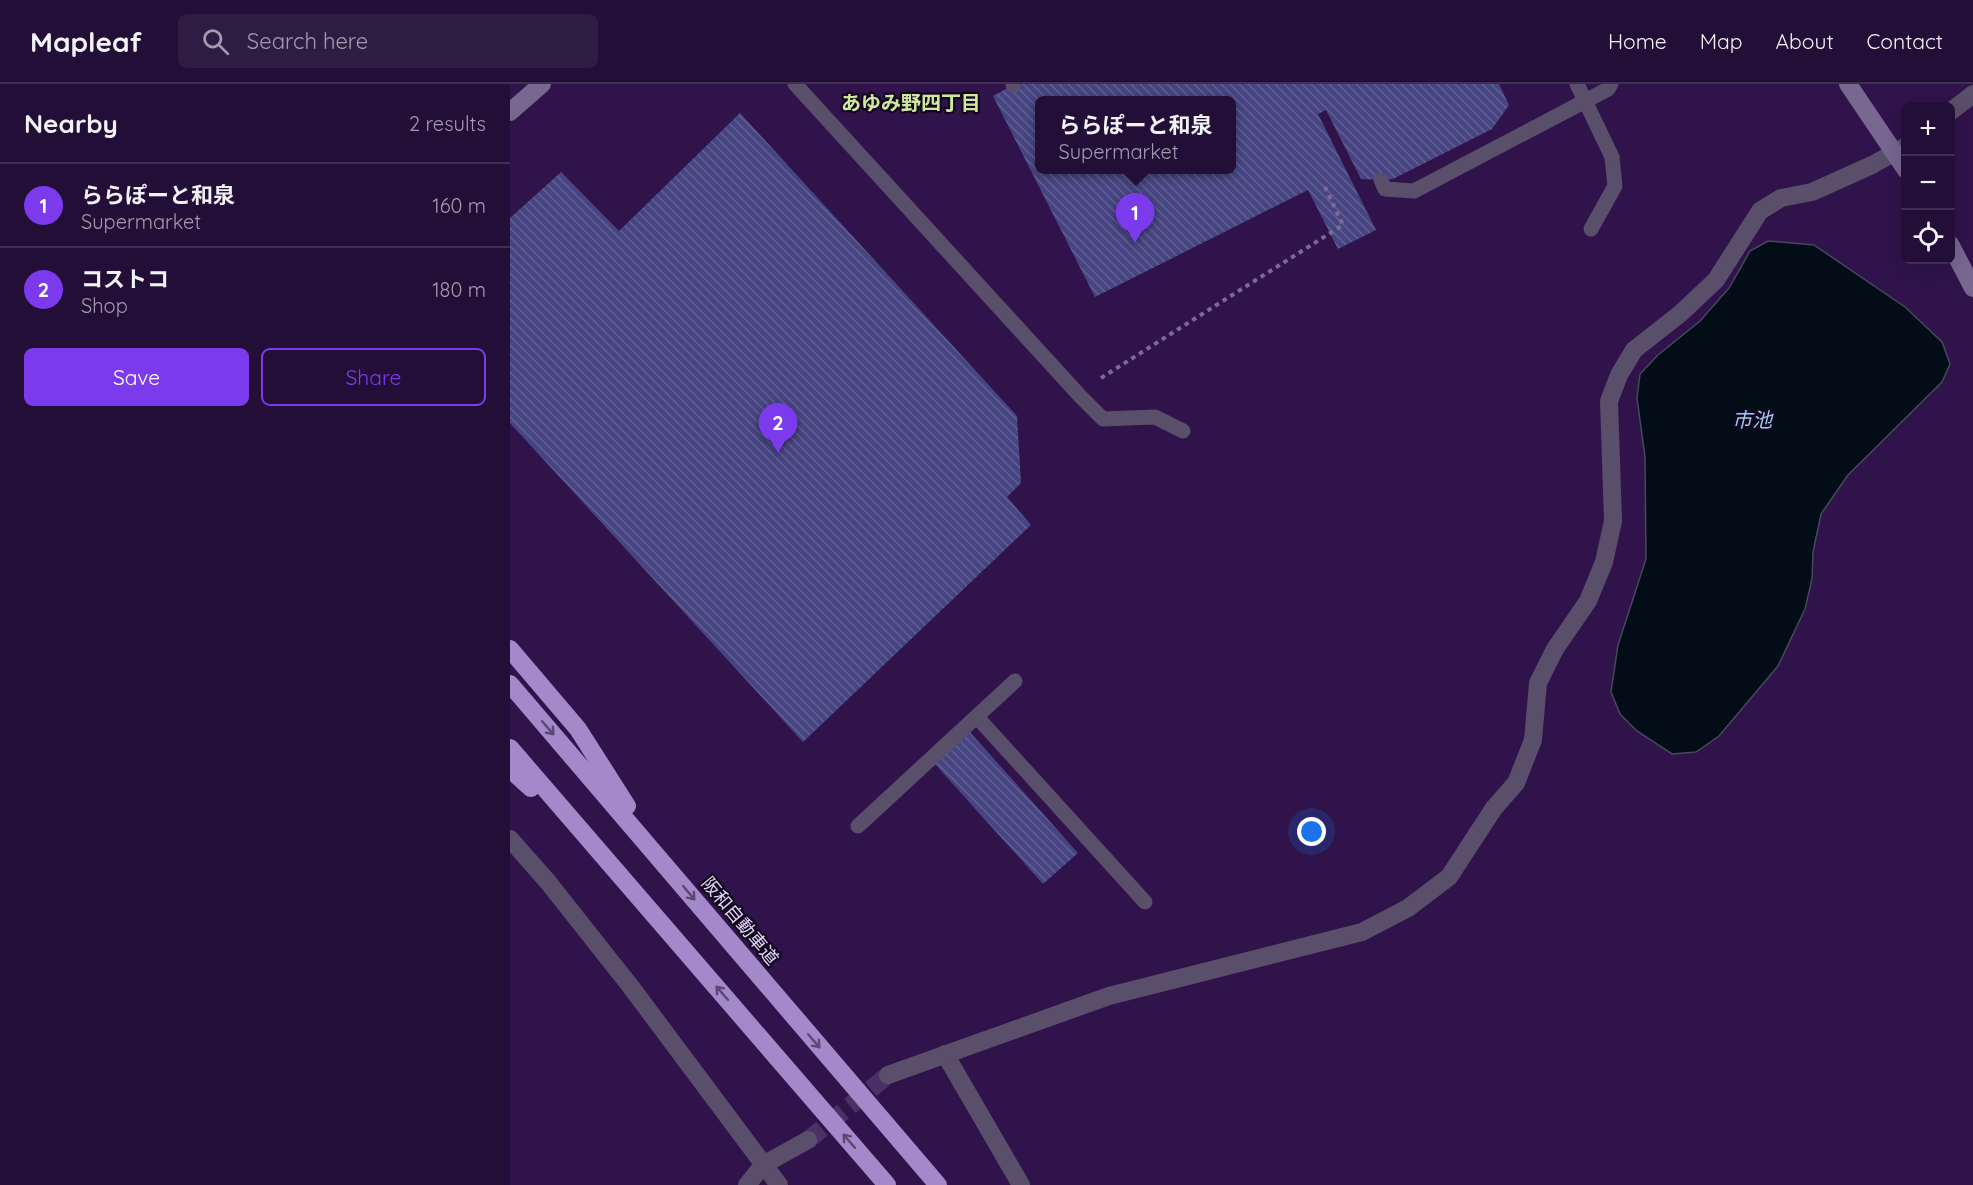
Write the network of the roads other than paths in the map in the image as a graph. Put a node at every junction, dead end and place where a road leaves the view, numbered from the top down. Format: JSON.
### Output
{"nodes":[{"id":1,"x":542,"y":84,"type":"edge"},
{"id":2,"x":795,"y":84,"type":"edge"},
{"id":3,"x":1577,"y":84,"type":"edge"},
{"id":4,"x":1611,"y":84,"type":"edge"},
{"id":5,"x":1848,"y":84,"type":"edge"},
{"id":6,"x":1973,"y":94,"type":"edge"},
{"id":7,"x":1955,"y":108,"type":"edge"},
{"id":8,"x":510,"y":112,"type":"edge"},
{"id":9,"x":1900,"y":149,"type":"edge"},
{"id":10,"x":1381,"y":180,"type":"dead end"},
{"id":11,"x":1591,"y":229,"type":"dead end"},
{"id":12,"x":1955,"y":254,"type":"edge"},
{"id":13,"x":1973,"y":288,"type":"edge"},
{"id":14,"x":1183,"y":431,"type":"dead end"},
{"id":15,"x":510,"y":649,"type":"edge"},
{"id":16,"x":1015,"y":681,"type":"dead end"},
{"id":17,"x":510,"y":684,"type":"edge"},
{"id":18,"x":977,"y":717,"type":"junction"},
{"id":19,"x":510,"y":748,"type":"edge"},
{"id":20,"x":510,"y":769,"type":"edge"},
{"id":21,"x":858,"y":826,"type":"dead end"},
{"id":22,"x":510,"y":839,"type":"edge"},
{"id":23,"x":592,"y":844,"type":"junction"},
{"id":24,"x":663,"y":861,"type":"junction"},
{"id":25,"x":1145,"y":902,"type":"dead end"},
{"id":26,"x":945,"y":1054,"type":"junction"},
{"id":27,"x":888,"y":1075,"type":"tunnel mouth"},
{"id":28,"x":808,"y":1140,"type":"tunnel mouth"},
{"id":29,"x":763,"y":1165,"type":"junction"},
{"id":30,"x":747,"y":1185,"type":"edge"},
{"id":31,"x":779,"y":1185,"type":"edge"},
{"id":32,"x":887,"y":1185,"type":"edge"},
{"id":33,"x":938,"y":1185,"type":"edge"},
{"id":34,"x":1021,"y":1185,"type":"edge"}],
"edges":[{"from":1,"to":8,"type":"street"},
{"from":2,"to":14,"type":"lane"},
{"from":3,"to":11,"type":"lane","bridge":true},
{"from":4,"to":10,"type":"lane"},
{"from":5,"to":9,"type":"street"},
{"from":6,"to":7,"type":"street"},
{"from":9,"to":26,"type":"street"},
{"from":12,"to":13,"type":"street"},
{"from":15,"to":24,"type":"highway"},
{"from":16,"to":18,"type":"lane"},
{"from":17,"to":24,"type":"highway","name":"阪和自動車道","one_way":true},
{"from":18,"to":21,"type":"lane"},
{"from":18,"to":25,"type":"lane"},
{"from":19,"to":23,"type":"highway"},
{"from":20,"to":23,"type":"highway"},
{"from":22,"to":29,"type":"street"},
{"from":32,"to":23,"type":"highway","one_way":true},
{"from":24,"to":33,"type":"highway","name":"阪和自動車道","one_way":true},
{"from":26,"to":27,"type":"street"},
{"from":26,"to":34,"type":"street"},
{"from":28,"to":29,"type":"street"},
{"from":29,"to":30,"type":"street"},
{"from":29,"to":31,"type":"street"}]}
